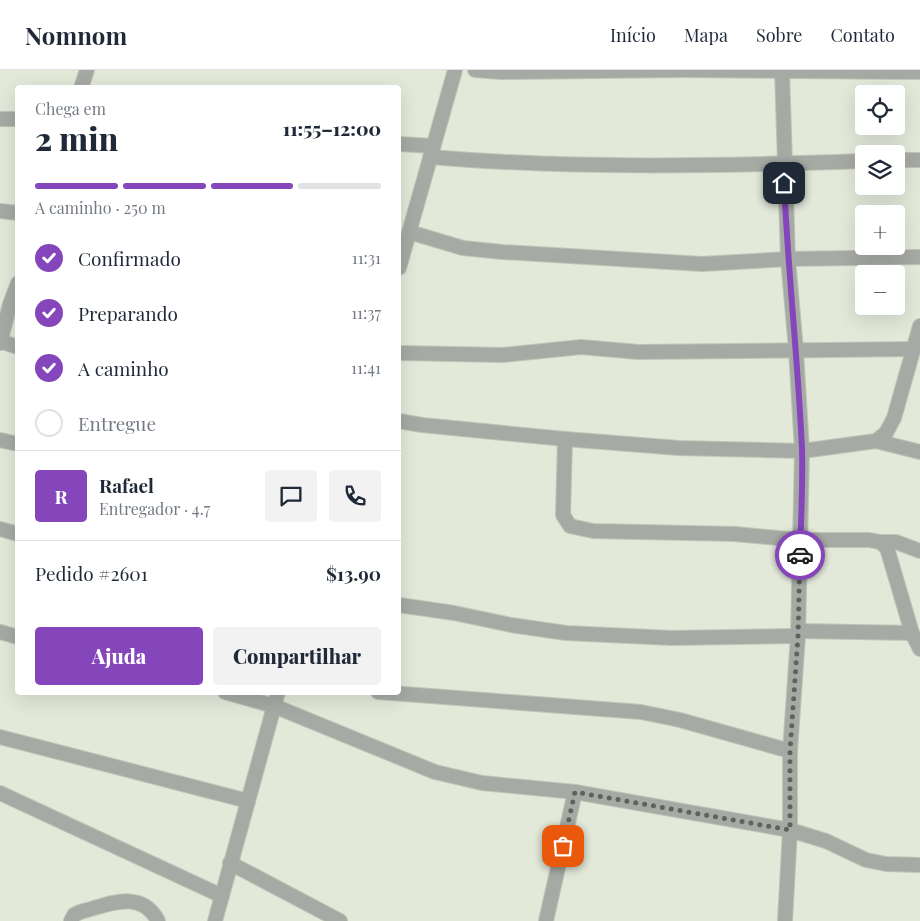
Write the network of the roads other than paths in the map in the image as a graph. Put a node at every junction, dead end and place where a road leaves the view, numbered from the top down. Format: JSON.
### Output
{"nodes":[{"id":1,"x":87,"y":70,"type":"edge"},
{"id":2,"x":455,"y":70,"type":"edge"},
{"id":3,"x":475,"y":70,"type":"edge"},
{"id":4,"x":782,"y":71,"type":"edge"},
{"id":5,"x":920,"y":72,"type":"edge"},
{"id":6,"x":82,"y":85,"type":"edge"},
{"id":7,"x":15,"y":119,"type":"edge"},
{"id":8,"x":0,"y":120,"type":"edge"},
{"id":9,"x":401,"y":144,"type":"edge"},
{"id":10,"x":432,"y":151,"type":"junction"},
{"id":11,"x":905,"y":160,"type":"edge"},
{"id":12,"x":920,"y":160,"type":"edge"},
{"id":13,"x":855,"y":161,"type":"edge"},
{"id":14,"x":784,"y":164,"type":"junction"},
{"id":15,"x":0,"y":210,"type":"edge"},
{"id":16,"x":15,"y":212,"type":"edge"},
{"id":17,"x":409,"y":232,"type":"junction"},
{"id":18,"x":920,"y":257,"type":"edge"},
{"id":19,"x":788,"y":259,"type":"junction"},
{"id":20,"x":401,"y":261,"type":"edge"},
{"id":21,"x":15,"y":288,"type":"edge"},
{"id":22,"x":5,"y":304,"type":"edge"},
{"id":23,"x":920,"y":326,"type":"edge"},
{"id":24,"x":0,"y":342,"type":"edge"},
{"id":25,"x":15,"y":346,"type":"edge"},
{"id":26,"x":914,"y":349,"type":"junction"},
{"id":27,"x":796,"y":350,"type":"junction"},
{"id":28,"x":401,"y":353,"type":"edge"},
{"id":29,"x":401,"y":421,"type":"edge"},
{"id":30,"x":565,"y":439,"type":"junction"},
{"id":31,"x":0,"y":440,"type":"edge"},
{"id":32,"x":876,"y":441,"type":"junction"},
{"id":33,"x":15,"y":443,"type":"edge"},
{"id":34,"x":802,"y":451,"type":"junction"},
{"id":35,"x":920,"y":452,"type":"edge"},
{"id":36,"x":0,"y":529,"type":"edge"},
{"id":37,"x":15,"y":533,"type":"edge"},
{"id":38,"x":800,"y":540,"type":"junction"},
{"id":39,"x":880,"y":542,"type":"junction"},
{"id":40,"x":920,"y":551,"type":"edge"},
{"id":41,"x":401,"y":606,"type":"edge"},
{"id":42,"x":0,"y":632,"type":"edge"},
{"id":43,"x":912,"y":633,"type":"junction"},
{"id":44,"x":798,"y":634,"type":"junction"},
{"id":45,"x":15,"y":636,"type":"edge"},
{"id":46,"x":920,"y":649,"type":"edge"},
{"id":47,"x":401,"y":694,"type":"edge"},
{"id":48,"x":247,"y":695,"type":"edge"},
{"id":49,"x":276,"y":699,"type":"edge"},
{"id":50,"x":0,"y":737,"type":"edge"},
{"id":51,"x":790,"y":751,"type":"junction"},
{"id":52,"x":575,"y":792,"type":"junction"},
{"id":53,"x":0,"y":793,"type":"edge"},
{"id":54,"x":248,"y":801,"type":"junction"},
{"id":55,"x":790,"y":830,"type":"junction"},
{"id":56,"x":230,"y":863,"type":"junction"},
{"id":57,"x":920,"y":866,"type":"edge"},
{"id":58,"x":222,"y":896,"type":"junction"},
{"id":59,"x":71,"y":921,"type":"edge"},
{"id":60,"x":158,"y":921,"type":"edge"},
{"id":61,"x":214,"y":921,"type":"edge"},
{"id":62,"x":340,"y":921,"type":"edge"},
{"id":63,"x":546,"y":921,"type":"edge"},
{"id":64,"x":785,"y":921,"type":"edge"}],
"edges":[{"from":1,"to":6,"type":"street"},
{"from":2,"to":10,"type":"street"},
{"from":3,"to":4,"type":"street"},
{"from":4,"to":5,"type":"street"},
{"from":4,"to":14,"type":"street"},
{"from":7,"to":8,"type":"street"},
{"from":9,"to":10,"type":"street"},
{"from":10,"to":14,"type":"street"},
{"from":10,"to":17,"type":"street"},
{"from":11,"to":12,"type":"street"},
{"from":13,"to":14,"type":"street"},
{"from":14,"to":19,"type":"street"},
{"from":15,"to":16,"type":"street"},
{"from":17,"to":19,"type":"street"},
{"from":17,"to":20,"type":"street"},
{"from":18,"to":19,"type":"street"},
{"from":19,"to":27,"type":"street"},
{"from":21,"to":22,"type":"street"},
{"from":22,"to":24,"type":"street"},
{"from":23,"to":26,"type":"street"},
{"from":24,"to":25,"type":"street"},
{"from":26,"to":27,"type":"street"},
{"from":26,"to":32,"type":"street"},
{"from":27,"to":28,"type":"street"},
{"from":27,"to":34,"type":"street"},
{"from":29,"to":30,"type":"street"},
{"from":30,"to":34,"type":"street"},
{"from":30,"to":38,"type":"street"},
{"from":31,"to":33,"type":"street"},
{"from":32,"to":34,"type":"street"},
{"from":32,"to":35,"type":"street"},
{"from":34,"to":38,"type":"street"},
{"from":36,"to":37,"type":"street"},
{"from":38,"to":39,"type":"street"},
{"from":38,"to":44,"type":"street"},
{"from":39,"to":40,"type":"street"},
{"from":39,"to":43,"type":"street"},
{"from":41,"to":44,"type":"street"},
{"from":42,"to":45,"type":"street"},
{"from":43,"to":44,"type":"street"},
{"from":43,"to":46,"type":"street"},
{"from":44,"to":51,"type":"street"},
{"from":47,"to":51,"type":"street"},
{"from":48,"to":49,"type":"street"},
{"from":49,"to":52,"type":"street"},
{"from":49,"to":54,"type":"street"},
{"from":50,"to":54,"type":"street"},
{"from":51,"to":55,"type":"street"},
{"from":52,"to":55,"type":"street"},
{"from":52,"to":63,"type":"street"},
{"from":53,"to":58,"type":"street"},
{"from":54,"to":56,"type":"street"},
{"from":55,"to":57,"type":"street"},
{"from":55,"to":64,"type":"street"},
{"from":56,"to":58,"type":"street"},
{"from":56,"to":62,"type":"street"},
{"from":58,"to":61,"type":"street"},
{"from":59,"to":60,"type":"street"}]}
